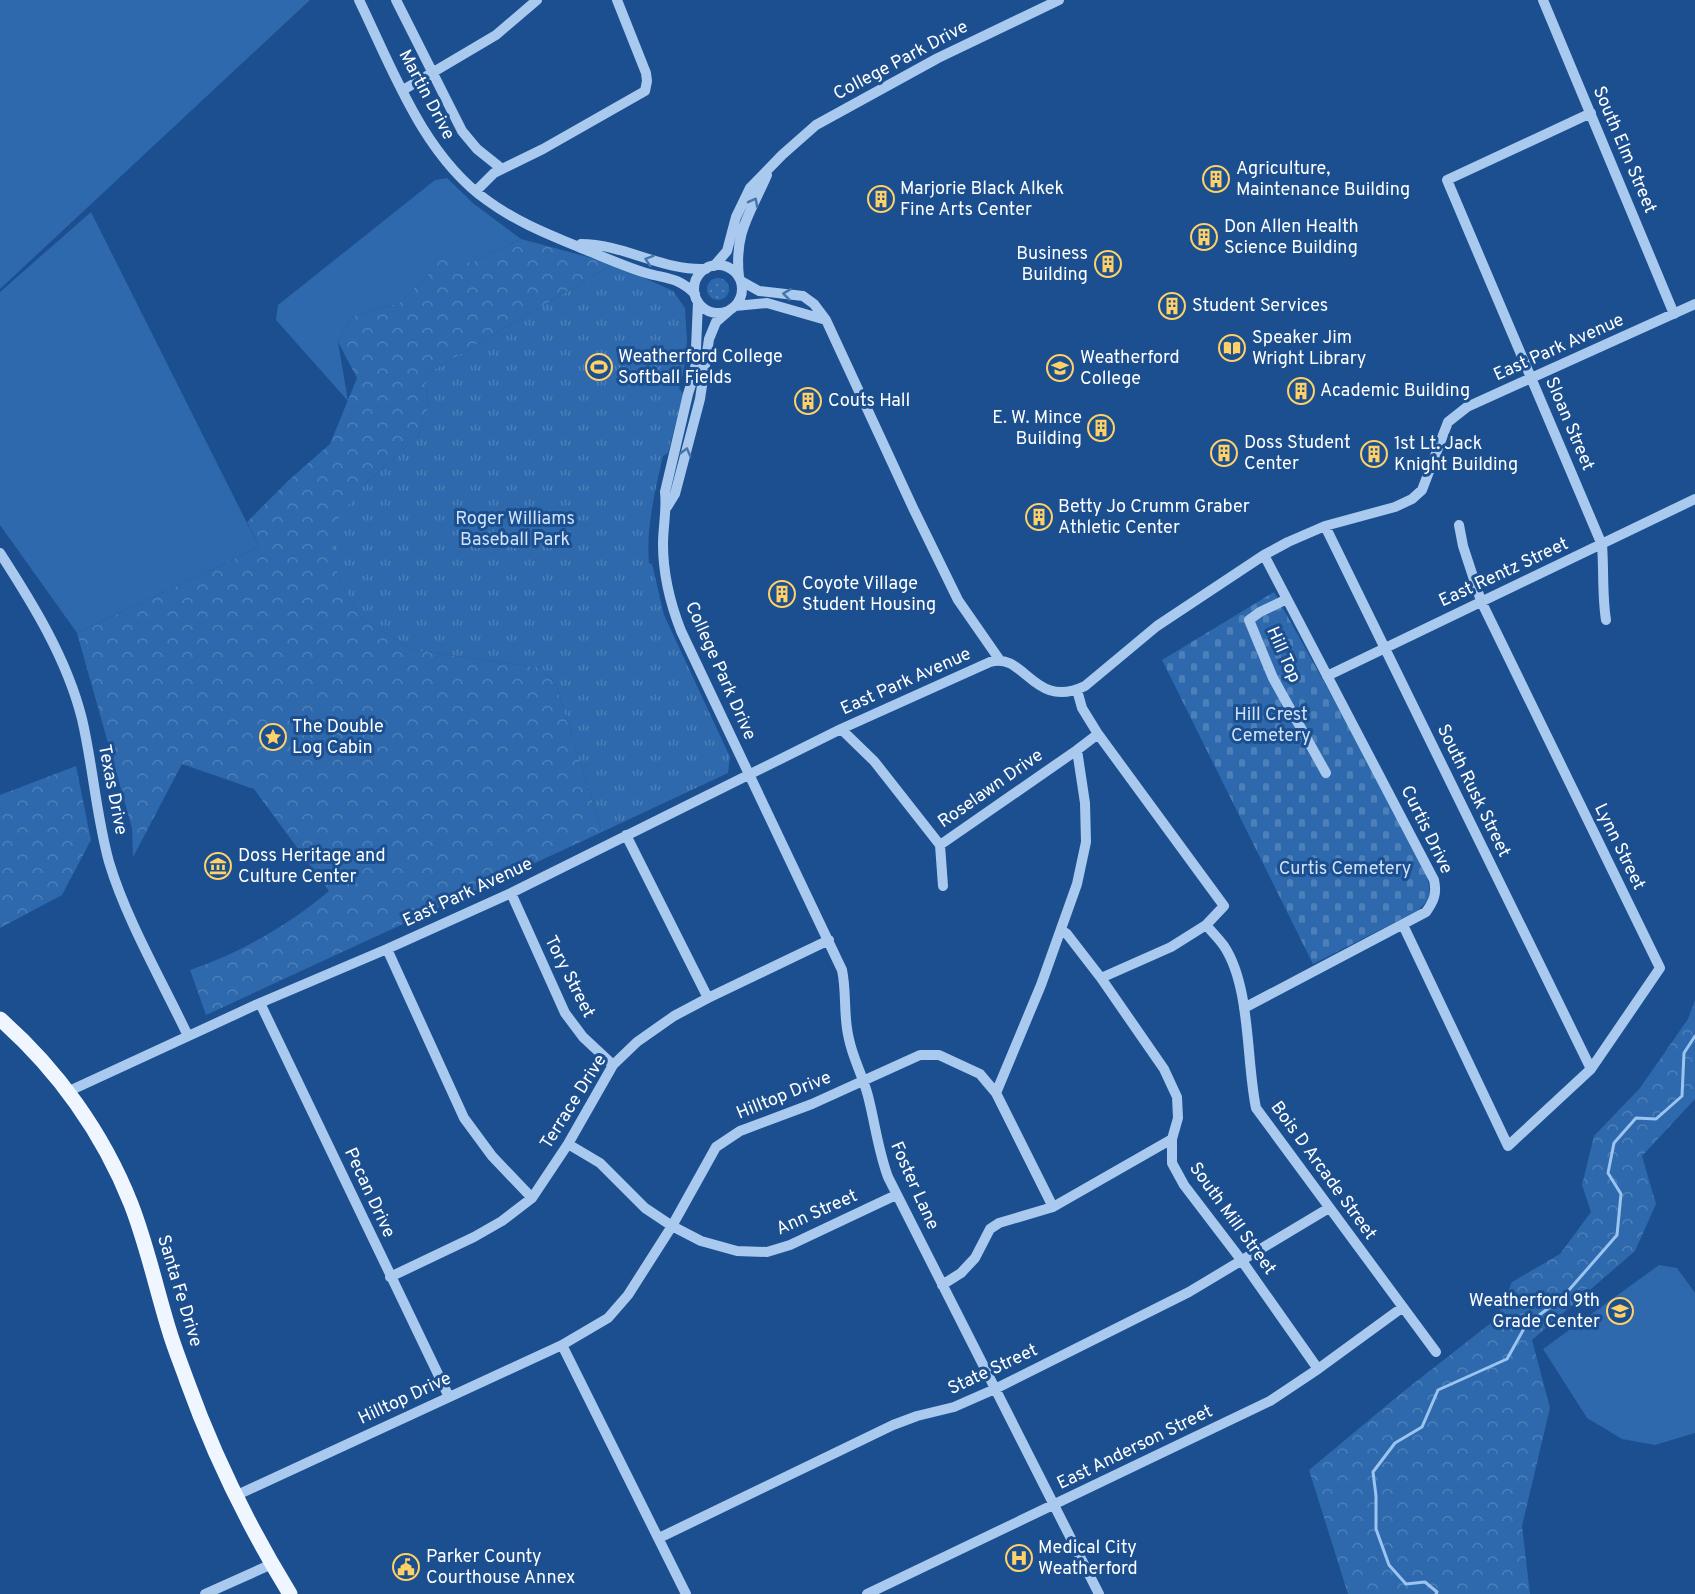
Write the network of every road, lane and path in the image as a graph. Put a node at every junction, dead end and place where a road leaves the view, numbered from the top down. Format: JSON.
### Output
{"nodes":[{"id":1,"x":359,"y":0,"type":"edge"},
{"id":2,"x":396,"y":0,"type":"edge"},
{"id":3,"x":537,"y":0,"type":"edge"},
{"id":4,"x":617,"y":0,"type":"edge"},
{"id":5,"x":1059,"y":0,"type":"edge"},
{"id":6,"x":1543,"y":0,"type":"edge"},
{"id":7,"x":432,"y":73,"type":"junction"},
{"id":8,"x":403,"y":90,"type":"junction"},
{"id":9,"x":1591,"y":113,"type":"junction"},
{"id":10,"x":502,"y":169,"type":"junction"},
{"id":11,"x":770,"y":169,"type":"junction"},
{"id":12,"x":476,"y":191,"type":"junction"},
{"id":13,"x":574,"y":245,"type":"junction"},
{"id":14,"x":710,"y":267,"type":"junction"},
{"id":15,"x":740,"y":279,"type":"junction"},
{"id":16,"x":696,"y":298,"type":"junction"},
{"id":17,"x":1695,"y":304,"type":"edge"},
{"id":18,"x":733,"y":308,"type":"junction"},
{"id":19,"x":1674,"y":314,"type":"junction"},
{"id":20,"x":826,"y":320,"type":"junction"},
{"id":21,"x":1533,"y":379,"type":"junction"},
{"id":22,"x":1695,"y":500,"type":"edge"},
{"id":23,"x":667,"y":507,"type":"junction"},
{"id":24,"x":1459,"y":525,"type":"dead end"},
{"id":25,"x":1325,"y":526,"type":"junction"},
{"id":26,"x":1602,"y":545,"type":"junction"},
{"id":27,"x":0,"y":553,"type":"edge"},
{"id":28,"x":1264,"y":555,"type":"junction"},
{"id":29,"x":1287,"y":599,"type":"junction"},
{"id":30,"x":1481,"y":601,"type":"junction"},
{"id":31,"x":1606,"y":620,"type":"dead end"},
{"id":32,"x":1384,"y":647,"type":"junction"},
{"id":33,"x":999,"y":659,"type":"junction"},
{"id":34,"x":1327,"y":676,"type":"junction"},
{"id":35,"x":1077,"y":690,"type":"junction"},
{"id":36,"x":841,"y":729,"type":"junction"},
{"id":37,"x":1098,"y":734,"type":"junction"},
{"id":38,"x":1077,"y":750,"type":"junction"},
{"id":39,"x":1326,"y":772,"type":"dead end"},
{"id":40,"x":750,"y":775,"type":"junction"},
{"id":41,"x":626,"y":835,"type":"junction"},
{"id":42,"x":940,"y":845,"type":"junction"},
{"id":43,"x":943,"y":886,"type":"dead end"},
{"id":44,"x":511,"y":893,"type":"junction"},
{"id":45,"x":1206,"y":925,"type":"junction"},
{"id":46,"x":1403,"y":925,"type":"junction"},
{"id":47,"x":1061,"y":930,"type":"junction"},
{"id":48,"x":829,"y":940,"type":"junction"},
{"id":49,"x":387,"y":949,"type":"junction"},
{"id":50,"x":1101,"y":978,"type":"junction"},
{"id":51,"x":708,"y":998,"type":"junction"},
{"id":52,"x":260,"y":1002,"type":"junction"},
{"id":53,"x":1244,"y":1008,"type":"junction"},
{"id":54,"x":0,"y":1019,"type":"edge"},
{"id":55,"x":188,"y":1036,"type":"junction"},
{"id":56,"x":612,"y":1065,"type":"junction"},
{"id":57,"x":1591,"y":1069,"type":"junction"},
{"id":58,"x":864,"y":1080,"type":"junction"},
{"id":59,"x":67,"y":1092,"type":"junction"},
{"id":60,"x":996,"y":1093,"type":"junction"},
{"id":61,"x":1172,"y":1139,"type":"junction"},
{"id":62,"x":568,"y":1144,"type":"junction"},
{"id":63,"x":896,"y":1195,"type":"junction"},
{"id":64,"x":532,"y":1198,"type":"junction"},
{"id":65,"x":1053,"y":1207,"type":"junction"},
{"id":66,"x":1329,"y":1208,"type":"junction"},
{"id":67,"x":672,"y":1226,"type":"junction"},
{"id":68,"x":1242,"y":1261,"type":"junction"},
{"id":69,"x":390,"y":1276,"type":"junction"},
{"id":70,"x":942,"y":1285,"type":"junction"},
{"id":71,"x":1402,"y":1307,"type":"junction"},
{"id":72,"x":562,"y":1345,"type":"junction"},
{"id":73,"x":1436,"y":1352,"type":"dead end"},
{"id":74,"x":1318,"y":1369,"type":"junction"},
{"id":75,"x":996,"y":1389,"type":"junction"},
{"id":76,"x":449,"y":1397,"type":"junction"},
{"id":77,"x":235,"y":1496,"type":"junction"},
{"id":78,"x":1054,"y":1506,"type":"junction"},
{"id":79,"x":659,"y":1538,"type":"junction"},
{"id":80,"x":272,"y":1564,"type":"junction"},
{"id":81,"x":206,"y":1594,"type":"edge"},
{"id":82,"x":290,"y":1594,"type":"edge"},
{"id":83,"x":686,"y":1594,"type":"edge"},
{"id":84,"x":867,"y":1594,"type":"edge"},
{"id":85,"x":1099,"y":1594,"type":"edge"}],
"edges":[{"from":1,"to":8,"type":"street","name":"Martin Drive"},
{"from":2,"to":7,"type":"street"},
{"from":3,"to":7,"type":"street"},
{"from":4,"to":10,"type":"street"},
{"from":5,"to":11,"type":"street","name":"College Park Drive"},
{"from":6,"to":9,"type":"street","name":"South Elm Street"},
{"from":7,"to":8,"type":"street"},
{"from":7,"to":10,"type":"street"},
{"from":8,"to":12,"type":"street","name":"Martin Drive"},
{"from":9,"to":19,"type":"street","name":"South Elm Street"},
{"from":9,"to":21,"type":"street","name":"Sloan Street"},
{"from":10,"to":12,"type":"street"},
{"from":11,"to":14,"type":"street","name":"College Park Drive"},
{"from":15,"to":11,"type":"street","name":"College Park Drive","one_way":true},
{"from":12,"to":13,"type":"street","name":"Martin Drive"},
{"from":14,"to":13,"type":"street","name":"Martin Drive","one_way":true},
{"from":13,"to":16,"type":"street","name":"Martin Drive"},
{"from":14,"to":15,"type":"street"},
{"from":14,"to":16,"type":"street"},
{"from":15,"to":18,"type":"street"},
{"from":20,"to":15,"type":"street","one_way":true},
{"from":16,"to":18,"type":"street"},
{"from":16,"to":23,"type":"street","name":"College Park Drive"},
{"from":17,"to":19,"type":"street","name":"East Park Avenue"},
{"from":18,"to":20,"type":"street"},
{"from":23,"to":18,"type":"street","name":"College Park Drive","one_way":true},
{"from":19,"to":21,"type":"street","name":"East Park Avenue"},
{"from":20,"to":33,"type":"street"},
{"from":21,"to":25,"type":"street","name":"East Park Avenue"},
{"from":21,"to":26,"type":"street","name":"Sloan Street"},
{"from":22,"to":26,"type":"street","name":"East Rentz Street"},
{"from":23,"to":40,"type":"street","name":"College Park Drive"},
{"from":24,"to":30,"type":"street","name":"Lynn Street"},
{"from":25,"to":28,"type":"street","name":"East Park Avenue"},
{"from":25,"to":32,"type":"street","name":"South Rusk Street"},
{"from":26,"to":30,"type":"street","name":"East Rentz Street"},
{"from":26,"to":31,"type":"street","name":"Sloan Street"},
{"from":27,"to":55,"type":"street","name":"Texas Drive"},
{"from":28,"to":29,"type":"street","name":"Curtis Drive"},
{"from":28,"to":35,"type":"street","name":"East Park Avenue"},
{"from":29,"to":34,"type":"street","name":"Curtis Drive"},
{"from":29,"to":39,"type":"street","name":"Hill Top"},
{"from":30,"to":32,"type":"street","name":"East Rentz Street"},
{"from":30,"to":57,"type":"street","name":"Lynn Street"},
{"from":32,"to":34,"type":"street","name":"East Rentz Street"},
{"from":32,"to":57,"type":"street","name":"South Rusk Street"},
{"from":33,"to":35,"type":"street","name":"East Park Avenue"},
{"from":33,"to":36,"type":"street","name":"East Park Avenue"},
{"from":34,"to":46,"type":"street","name":"Curtis Drive"},
{"from":35,"to":37,"type":"street"},
{"from":36,"to":40,"type":"street","name":"East Park Avenue"},
{"from":36,"to":42,"type":"street","name":"Roselawn Drive"},
{"from":37,"to":38,"type":"street","name":"Roselawn Drive"},
{"from":37,"to":45,"type":"street"},
{"from":38,"to":42,"type":"street","name":"Roselawn Drive"},
{"from":38,"to":47,"type":"street"},
{"from":40,"to":41,"type":"street","name":"East Park Avenue"},
{"from":40,"to":48,"type":"street","name":"Foster Lane"},
{"from":41,"to":44,"type":"street","name":"East Park Avenue"},
{"from":41,"to":51,"type":"street"},
{"from":42,"to":43,"type":"street"},
{"from":44,"to":49,"type":"street","name":"East Park Avenue"},
{"from":44,"to":56,"type":"street","name":"Tory Street"},
{"from":45,"to":50,"type":"street"},
{"from":45,"to":53,"type":"street","name":"Bois D Arcade Street"},
{"from":46,"to":53,"type":"street","name":"Curtis Drive"},
{"from":46,"to":57,"type":"street","name":"Lynn Street"},
{"from":47,"to":50,"type":"street","name":"South Mill Street"},
{"from":47,"to":60,"type":"street"},
{"from":48,"to":51,"type":"street","name":"Terrace Drive"},
{"from":48,"to":58,"type":"street","name":"Foster Lane"},
{"from":49,"to":52,"type":"street","name":"East Park Avenue"},
{"from":49,"to":64,"type":"street"},
{"from":50,"to":61,"type":"street","name":"South Mill Street"},
{"from":51,"to":56,"type":"street","name":"Terrace Drive"},
{"from":52,"to":55,"type":"street","name":"East Park Avenue"},
{"from":52,"to":69,"type":"street","name":"Pecan Drive"},
{"from":53,"to":66,"type":"street","name":"Bois D Arcade Street"},
{"from":54,"to":59,"type":"main road","name":"Santa Fe Drive"},
{"from":55,"to":59,"type":"street","name":"East Park Avenue"},
{"from":56,"to":62,"type":"street","name":"Terrace Drive"},
{"from":58,"to":60,"type":"street","name":"Hilltop Drive"},
{"from":58,"to":63,"type":"street","name":"Foster Lane"},
{"from":58,"to":67,"type":"street","name":"Hilltop Drive"},
{"from":59,"to":77,"type":"main road","name":"Santa Fe Drive"},
{"from":60,"to":65,"type":"street","name":"Hilltop Drive"},
{"from":61,"to":65,"type":"street"},
{"from":61,"to":68,"type":"street","name":"South Mill Street"},
{"from":62,"to":64,"type":"street","name":"Terrace Drive"},
{"from":62,"to":67,"type":"street","name":"Ann Street"},
{"from":63,"to":67,"type":"street","name":"Ann Street"},
{"from":63,"to":70,"type":"street","name":"Foster Lane"},
{"from":64,"to":69,"type":"street","name":"Terrace Drive"},
{"from":65,"to":70,"type":"street"},
{"from":66,"to":68,"type":"street","name":"State Street"},
{"from":66,"to":71,"type":"street","name":"Bois D Arcade Street"},
{"from":67,"to":72,"type":"street","name":"Hilltop Drive"},
{"from":68,"to":74,"type":"street","name":"South Mill Street"},
{"from":68,"to":75,"type":"street","name":"State Street"},
{"from":69,"to":76,"type":"street","name":"Pecan Drive"},
{"from":70,"to":75,"type":"street","name":"Foster Lane"},
{"from":71,"to":73,"type":"street","name":"Bois D Arcade Street"},
{"from":71,"to":74,"type":"street","name":"East Anderson Street"},
{"from":72,"to":76,"type":"street","name":"Hilltop Drive"},
{"from":72,"to":79,"type":"street"},
{"from":74,"to":78,"type":"street","name":"East Anderson Street"},
{"from":75,"to":78,"type":"street","name":"Foster Lane"},
{"from":75,"to":79,"type":"street","name":"State Street"},
{"from":76,"to":77,"type":"street","name":"Hilltop Drive"},
{"from":77,"to":80,"type":"main road","name":"Santa Fe Drive"},
{"from":78,"to":84,"type":"street","name":"East Anderson Street"},
{"from":78,"to":85,"type":"street","name":"Foster Lane"},
{"from":79,"to":83,"type":"street"},
{"from":80,"to":81,"type":"street"},
{"from":80,"to":82,"type":"main road","name":"Santa Fe Drive"}]}
